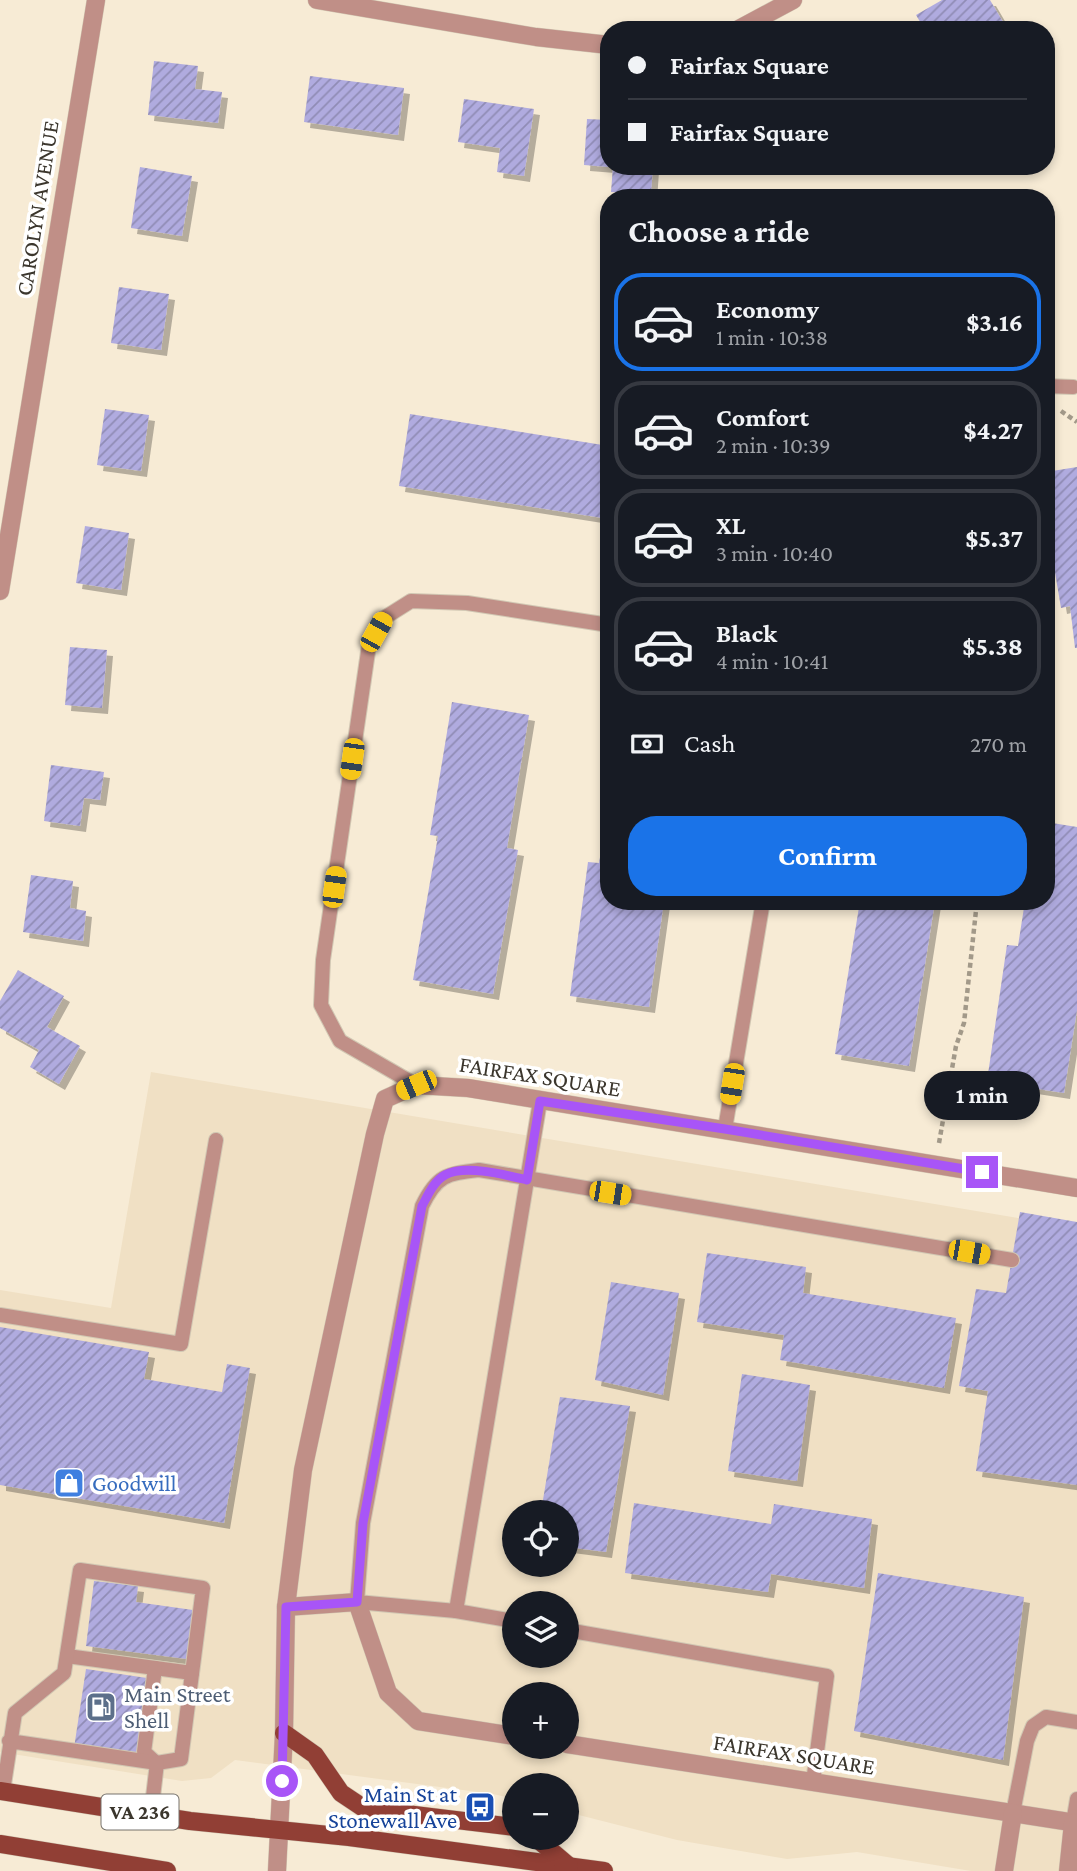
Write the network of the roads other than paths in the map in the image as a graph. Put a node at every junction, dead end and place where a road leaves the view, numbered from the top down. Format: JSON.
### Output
{"nodes":[{"id":1,"x":96,"y":0,"type":"edge"},
{"id":2,"x":317,"y":0,"type":"edge"},
{"id":3,"x":793,"y":0,"type":"edge"},
{"id":4,"x":754,"y":21,"type":"edge"},
{"id":5,"x":600,"y":44,"type":"edge"},
{"id":6,"x":1055,"y":386,"type":"edge"},
{"id":7,"x":1073,"y":387,"type":"dead end"},
{"id":8,"x":8,"y":484,"type":"edge"},
{"id":9,"x":0,"y":591,"type":"edge"},
{"id":10,"x":600,"y":624,"type":"edge"},
{"id":11,"x":762,"y":910,"type":"edge"},
{"id":12,"x":416,"y":1085,"type":"junction"},
{"id":13,"x":540,"y":1101,"type":"junction"},
{"id":14,"x":725,"y":1129,"type":"junction"},
{"id":15,"x":216,"y":1140,"type":"dead end"},
{"id":16,"x":527,"y":1180,"type":"junction"},
{"id":17,"x":1077,"y":1188,"type":"edge"},
{"id":18,"x":1012,"y":1260,"type":"dead end"},
{"id":19,"x":0,"y":1315,"type":"edge"},
{"id":20,"x":357,"y":1602,"type":"junction"},
{"id":21,"x":286,"y":1607,"type":"junction"},
{"id":22,"x":456,"y":1611,"type":"junction"},
{"id":23,"x":502,"y":1619,"type":"edge"},
{"id":24,"x":579,"y":1632,"type":"edge"},
{"id":25,"x":67,"y":1656,"type":"junction"},
{"id":26,"x":155,"y":1668,"type":"junction"},
{"id":27,"x":192,"y":1673,"type":"junction"},
{"id":28,"x":1077,"y":1722,"type":"edge"},
{"id":29,"x":284,"y":1733,"type":"junction"},
{"id":30,"x":502,"y":1734,"type":"edge"},
{"id":31,"x":9,"y":1741,"type":"junction"},
{"id":32,"x":579,"y":1746,"type":"edge"},
{"id":33,"x":157,"y":1763,"type":"junction"},
{"id":34,"x":813,"y":1782,"type":"junction"},
{"id":35,"x":1,"y":1791,"type":"edge"},
{"id":36,"x":1077,"y":1799,"type":"edge"},
{"id":37,"x":1013,"y":1813,"type":"junction"},
{"id":38,"x":151,"y":1814,"type":"junction"},
{"id":39,"x":1075,"y":1823,"type":"edge"},
{"id":40,"x":502,"y":1826,"type":"edge"},
{"id":41,"x":280,"y":1829,"type":"junction"},
{"id":42,"x":0,"y":1844,"type":"edge"},
{"id":43,"x":550,"y":1850,"type":"edge"},
{"id":44,"x":569,"y":1866,"type":"junction"},
{"id":45,"x":167,"y":1871,"type":"edge"},
{"id":46,"x":277,"y":1871,"type":"edge"},
{"id":47,"x":604,"y":1871,"type":"edge"},
{"id":48,"x":1004,"y":1871,"type":"edge"},
{"id":49,"x":1068,"y":1871,"type":"edge"}],
"edges":[{"from":1,"to":8,"type":"street","name":"CAROLYN AVENUE"},
{"from":2,"to":5,"type":"street"},
{"from":3,"to":4,"type":"street"},
{"from":6,"to":7,"type":"lane"},
{"from":8,"to":9,"type":"street","name":"CAROLYN AVENUE"},
{"from":10,"to":12,"type":"lane"},
{"from":11,"to":14,"type":"lane"},
{"from":12,"to":13,"type":"street","name":"FAIRFAX SQUARE"},
{"from":12,"to":21,"type":"street","name":"FAIRFAX SQUARE"},
{"from":13,"to":14,"type":"street","name":"FAIRFAX SQUARE"},
{"from":13,"to":16,"type":"lane"},
{"from":14,"to":17,"type":"street","name":"FAIRFAX SQUARE"},
{"from":15,"to":19,"type":"lane"},
{"from":16,"to":18,"type":"lane"},
{"from":16,"to":20,"type":"lane"},
{"from":16,"to":22,"type":"lane"},
{"from":20,"to":21,"type":"street"},
{"from":20,"to":22,"type":"lane"},
{"from":20,"to":30,"type":"street"},
{"from":21,"to":29,"type":"street","name":"FAIRFAX SQUARE"},
{"from":22,"to":23,"type":"lane"},
{"from":24,"to":34,"type":"lane"},
{"from":25,"to":26,"type":"lane"},
{"from":25,"to":27,"type":"lane"},
{"from":25,"to":31,"type":"lane"},
{"from":26,"to":27,"type":"lane"},
{"from":26,"to":33,"type":"lane"},
{"from":27,"to":33,"type":"lane"},
{"from":28,"to":37,"type":"lane"},
{"from":29,"to":40,"type":"main road"},
{"from":29,"to":41,"type":"street","name":"FAIRFAX SQUARE"},
{"from":31,"to":33,"type":"lane"},
{"from":31,"to":35,"type":"lane"},
{"from":32,"to":34,"type":"street","name":"FAIRFAX SQUARE"},
{"from":33,"to":38,"type":"lane"},
{"from":34,"to":37,"type":"street","name":"FAIRFAX SQUARE"},
{"from":35,"to":38,"type":"main road","number":"VA 236"},
{"from":36,"to":39,"type":"lane"},
{"from":37,"to":39,"type":"street","name":"FAIRFAX SQUARE"},
{"from":37,"to":48,"type":"street"},
{"from":38,"to":41,"type":"main road","number":"VA 236"},
{"from":39,"to":49,"type":"street"},
{"from":41,"to":44,"type":"main road","number":"VA 236"},
{"from":41,"to":46,"type":"street","name":"FAIRFAX SQUARE"},
{"from":42,"to":45,"type":"main road","number":"VA 236"},
{"from":43,"to":44,"type":"main road"},
{"from":44,"to":47,"type":"main road","number":"VA 236"}]}
